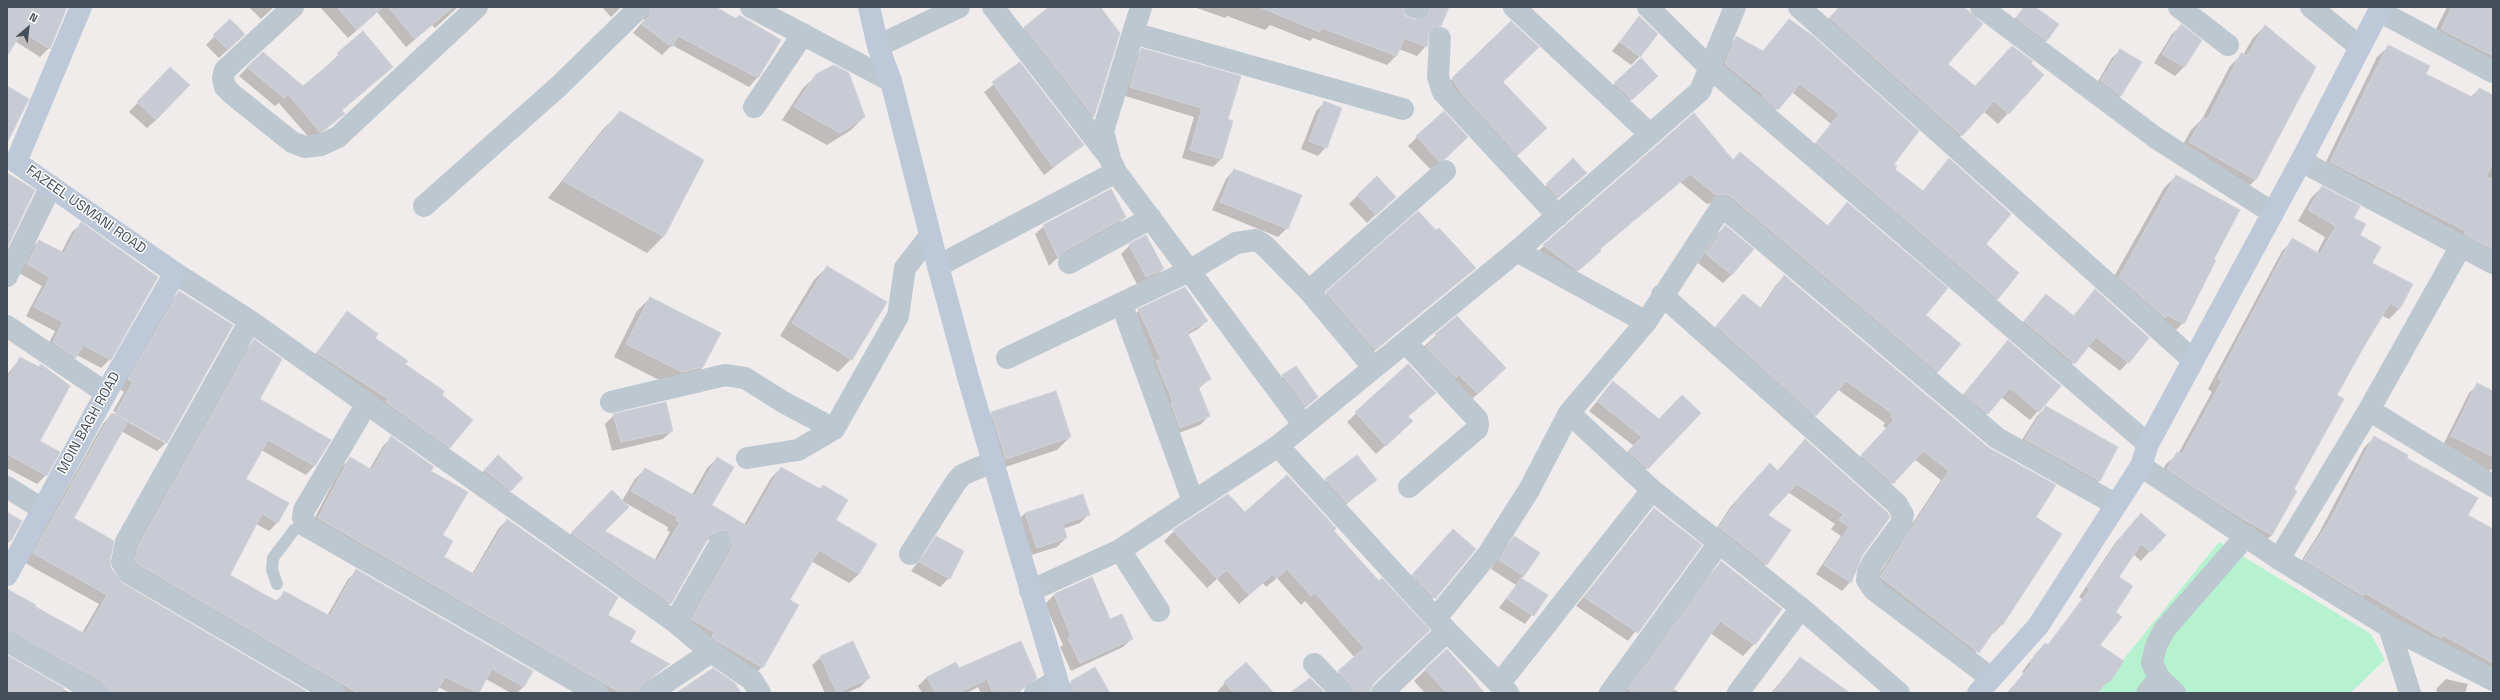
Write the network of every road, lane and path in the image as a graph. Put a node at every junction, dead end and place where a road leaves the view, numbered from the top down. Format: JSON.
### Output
{"nodes":[{"id":1,"x":81,"y":7,"type":"edge"},
{"id":2,"x":293,"y":7,"type":"edge"},
{"id":3,"x":477,"y":7,"type":"edge"},
{"id":4,"x":640,"y":7,"type":"edge"},
{"id":5,"x":751,"y":7,"type":"edge"},
{"id":6,"x":869,"y":7,"type":"edge"},
{"id":7,"x":959,"y":7,"type":"edge"},
{"id":8,"x":993,"y":7,"type":"edge"},
{"id":9,"x":1141,"y":7,"type":"edge"},
{"id":10,"x":1514,"y":7,"type":"edge"},
{"id":11,"x":1648,"y":7,"type":"edge"},
{"id":12,"x":1735,"y":7,"type":"edge"},
{"id":13,"x":1799,"y":7,"type":"edge"},
{"id":14,"x":1981,"y":7,"type":"edge"},
{"id":15,"x":2179,"y":7,"type":"edge"},
{"id":16,"x":2311,"y":7,"type":"edge"},
{"id":17,"x":2380,"y":9,"type":"edge"},
{"id":18,"x":803,"y":34,"type":"junction"},
{"id":19,"x":1133,"y":34,"type":"junction"},
{"id":20,"x":1440,"y":38,"type":"dead end"},
{"id":21,"x":2228,"y":45,"type":"dead end"},
{"id":22,"x":878,"y":46,"type":"junction"},
{"id":23,"x":2360,"y":47,"type":"junction"},
{"id":24,"x":1710,"y":68,"type":"junction"},
{"id":25,"x":2493,"y":72,"type":"edge"},
{"id":26,"x":891,"y":81,"type":"junction"},
{"id":27,"x":754,"y":108,"type":"dead end"},
{"id":28,"x":1403,"y":109,"type":"dead end"},
{"id":29,"x":1650,"y":134,"type":"junction"},
{"id":30,"x":12,"y":159,"type":"edge"},
{"id":31,"x":2301,"y":161,"type":"junction"},
{"id":32,"x":1113,"y":165,"type":"junction"},
{"id":33,"x":1445,"y":171,"type":"dead end"},
{"id":34,"x":51,"y":186,"type":"junction"},
{"id":35,"x":424,"y":206,"type":"dead end"},
{"id":36,"x":2273,"y":213,"type":"junction"},
{"id":37,"x":1558,"y":216,"type":"junction"},
{"id":38,"x":1151,"y":218,"type":"junction"},
{"id":39,"x":930,"y":236,"type":"junction"},
{"id":40,"x":2461,"y":246,"type":"junction"},
{"id":41,"x":1518,"y":251,"type":"junction"},
{"id":42,"x":1069,"y":263,"type":"dead end"},
{"id":43,"x":2493,"y":263,"type":"edge"},
{"id":44,"x":938,"y":266,"type":"junction"},
{"id":45,"x":1189,"y":271,"type":"junction"},
{"id":46,"x":175,"y":273,"type":"junction"},
{"id":47,"x":7,"y":276,"type":"edge"},
{"id":48,"x":1309,"y":291,"type":"junction"},
{"id":49,"x":1662,"y":296,"type":"junction"},
{"id":50,"x":1122,"y":305,"type":"junction"},
{"id":51,"x":250,"y":321,"type":"junction"},
{"id":52,"x":1646,"y":322,"type":"junction"},
{"id":53,"x":7,"y":326,"type":"edge"},
{"id":54,"x":1406,"y":344,"type":"junction"},
{"id":55,"x":1007,"y":358,"type":"dead end"},
{"id":56,"x":2193,"y":360,"type":"junction"},
{"id":57,"x":1373,"y":367,"type":"junction"},
{"id":58,"x":106,"y":393,"type":"junction"},
{"id":59,"x":611,"y":402,"type":"dead end"},
{"id":60,"x":366,"y":405,"type":"junction"},
{"id":61,"x":2369,"y":410,"type":"junction"},
{"id":62,"x":1569,"y":413,"type":"junction"},
{"id":63,"x":1302,"y":424,"type":"junction"},
{"id":64,"x":834,"y":429,"type":"junction"},
{"id":65,"x":2148,"y":444,"type":"junction"},
{"id":66,"x":1278,"y":446,"type":"junction"},
{"id":67,"x":747,"y":458,"type":"dead end"},
{"id":68,"x":994,"y":461,"type":"junction"},
{"id":69,"x":2141,"y":466,"type":"junction"},
{"id":70,"x":2493,"y":486,"type":"edge"},
{"id":71,"x":7,"y":487,"type":"edge"},
{"id":72,"x":1410,"y":487,"type":"dead end"},
{"id":73,"x":1652,"y":490,"type":"junction"},
{"id":74,"x":1193,"y":500,"type":"junction"},
{"id":75,"x":2115,"y":504,"type":"junction"},
{"id":76,"x":42,"y":509,"type":"junction"},
{"id":77,"x":306,"y":526,"type":"junction"},
{"id":78,"x":2246,"y":536,"type":"junction"},
{"id":79,"x":721,"y":542,"type":"dead end"},
{"id":80,"x":1719,"y":543,"type":"junction"},
{"id":81,"x":1120,"y":550,"type":"junction"},
{"id":82,"x":910,"y":554,"type":"dead end"},
{"id":83,"x":2280,"y":559,"type":"junction"},
{"id":84,"x":7,"y":575,"type":"edge"},
{"id":85,"x":276,"y":584,"type":"dead end"},
{"id":86,"x":1030,"y":591,"type":"junction"},
{"id":87,"x":1801,"y":608,"type":"junction"},
{"id":88,"x":1159,"y":611,"type":"dead end"},
{"id":89,"x":675,"y":622,"type":"junction"},
{"id":90,"x":1442,"y":625,"type":"junction"},
{"id":91,"x":2389,"y":627,"type":"junction"},
{"id":92,"x":7,"y":641,"type":"edge"},
{"id":93,"x":711,"y":652,"type":"junction"},
{"id":94,"x":1314,"y":664,"type":"dead end"},
{"id":95,"x":2493,"y":680,"type":"edge"},
{"id":96,"x":1984,"y":686,"type":"edge"},
{"id":97,"x":1059,"y":687,"type":"edge"},
{"id":98,"x":1504,"y":688,"type":"edge"},
{"id":99,"x":2160,"y":688,"type":"edge"},
{"id":100,"x":98,"y":693,"type":"edge"},
{"id":101,"x":334,"y":693,"type":"edge"},
{"id":102,"x":597,"y":693,"type":"edge"},
{"id":103,"x":650,"y":693,"type":"edge"},
{"id":104,"x":760,"y":693,"type":"edge"},
{"id":105,"x":1034,"y":693,"type":"edge"},
{"id":106,"x":1342,"y":693,"type":"edge"},
{"id":107,"x":1382,"y":693,"type":"edge"},
{"id":108,"x":1610,"y":693,"type":"edge"},
{"id":109,"x":1738,"y":693,"type":"edge"},
{"id":110,"x":1899,"y":693,"type":"edge"},
{"id":111,"x":2410,"y":693,"type":"edge"}],
"edges":[{"from":1,"to":30,"type":"street","name":"FAZEEL USMANI ROAD"},
{"from":2,"to":3,"type":"street"},
{"from":4,"to":35,"type":"street"},
{"from":5,"to":18,"type":"street"},
{"from":6,"to":22,"type":"street"},
{"from":7,"to":22,"type":"street"},
{"from":8,"to":32,"type":"street"},
{"from":9,"to":19,"type":"street"},
{"from":10,"to":29,"type":"street"},
{"from":11,"to":24,"type":"street"},
{"from":12,"to":24,"type":"street"},
{"from":13,"to":56,"type":"street"},
{"from":14,"to":36,"type":"street"},
{"from":15,"to":21,"type":"street"},
{"from":16,"to":23,"type":"street"},
{"from":17,"to":23,"type":"street"},
{"from":17,"to":25,"type":"street"},
{"from":18,"to":26,"type":"street"},
{"from":18,"to":27,"type":"street"},
{"from":19,"to":28,"type":"street"},
{"from":19,"to":32,"type":"street"},
{"from":20,"to":37,"type":"street"},
{"from":22,"to":26,"type":"street"},
{"from":23,"to":31,"type":"street"},
{"from":24,"to":29,"type":"street"},
{"from":24,"to":65,"type":"street"},
{"from":26,"to":39,"type":"street"},
{"from":29,"to":37,"type":"street"},
{"from":30,"to":34,"type":"street","name":"FAZEEL USMANI ROAD"},
{"from":31,"to":36,"type":"street"},
{"from":31,"to":40,"type":"street"},
{"from":32,"to":38,"type":"street"},
{"from":32,"to":44,"type":"street"},
{"from":33,"to":48,"type":"street"},
{"from":34,"to":46,"type":"street","name":"FAZEEL USMANI ROAD"},
{"from":34,"to":47,"type":"street"},
{"from":36,"to":56,"type":"street"},
{"from":37,"to":41,"type":"street"},
{"from":38,"to":42,"type":"street"},
{"from":38,"to":45,"type":"street"},
{"from":39,"to":44,"type":"street"},
{"from":39,"to":64,"type":"street"},
{"from":40,"to":43,"type":"street"},
{"from":40,"to":61,"type":"street"},
{"from":41,"to":52,"type":"street"},
{"from":41,"to":54,"type":"street"},
{"from":44,"to":68,"type":"street"},
{"from":45,"to":48,"type":"street"},
{"from":45,"to":50,"type":"street"},
{"from":45,"to":63,"type":"street"},
{"from":46,"to":51,"type":"street"},
{"from":46,"to":58,"type":"street","name":"MOIN BAGH ROAD"},
{"from":48,"to":57,"type":"street"},
{"from":49,"to":52,"type":"street"},
{"from":49,"to":75,"type":"street"},
{"from":49,"to":96,"type":"street"},
{"from":50,"to":55,"type":"street"},
{"from":50,"to":74,"type":"street"},
{"from":51,"to":60,"type":"street"},
{"from":51,"to":101,"type":"street"},
{"from":52,"to":62,"type":"street"},
{"from":53,"to":58,"type":"street"},
{"from":54,"to":57,"type":"street"},
{"from":54,"to":72,"type":"street"},
{"from":56,"to":65,"type":"street"},
{"from":57,"to":63,"type":"street"},
{"from":58,"to":76,"type":"street","name":"MOIN BAGH ROAD"},
{"from":59,"to":64,"type":"street"},
{"from":60,"to":77,"type":"street"},
{"from":60,"to":89,"type":"street"},
{"from":61,"to":70,"type":"street"},
{"from":61,"to":83,"type":"street"},
{"from":62,"to":73,"type":"street"},
{"from":62,"to":90,"type":"street"},
{"from":63,"to":66,"type":"street"},
{"from":64,"to":67,"type":"street"},
{"from":65,"to":69,"type":"street"},
{"from":66,"to":74,"type":"street"},
{"from":66,"to":90,"type":"street"},
{"from":68,"to":82,"type":"street"},
{"from":68,"to":86,"type":"street"},
{"from":69,"to":75,"type":"street"},
{"from":69,"to":78,"type":"street"},
{"from":71,"to":76,"type":"street"},
{"from":73,"to":80,"type":"street"},
{"from":73,"to":98,"type":"street"},
{"from":74,"to":81,"type":"street"},
{"from":75,"to":96,"type":"street"},
{"from":76,"to":84,"type":"street","name":"MOIN BAGH ROAD"},
{"from":77,"to":85,"type":"lane"},
{"from":77,"to":102,"type":"street"},
{"from":78,"to":83,"type":"street"},
{"from":78,"to":99,"type":"street"},
{"from":79,"to":89,"type":"street"},
{"from":80,"to":87,"type":"street"},
{"from":80,"to":108,"type":"street"},
{"from":81,"to":86,"type":"street"},
{"from":81,"to":88,"type":"street"},
{"from":83,"to":91,"type":"street"},
{"from":86,"to":97,"type":"street"},
{"from":87,"to":109,"type":"street"},
{"from":87,"to":110,"type":"street"},
{"from":89,"to":93,"type":"street"},
{"from":90,"to":98,"type":"street"},
{"from":90,"to":107,"type":"street"},
{"from":91,"to":95,"type":"street"},
{"from":91,"to":111,"type":"street"},
{"from":92,"to":100,"type":"street"},
{"from":93,"to":103,"type":"street"},
{"from":93,"to":104,"type":"street"},
{"from":94,"to":106,"type":"street"},
{"from":97,"to":105,"type":"street"}]}
